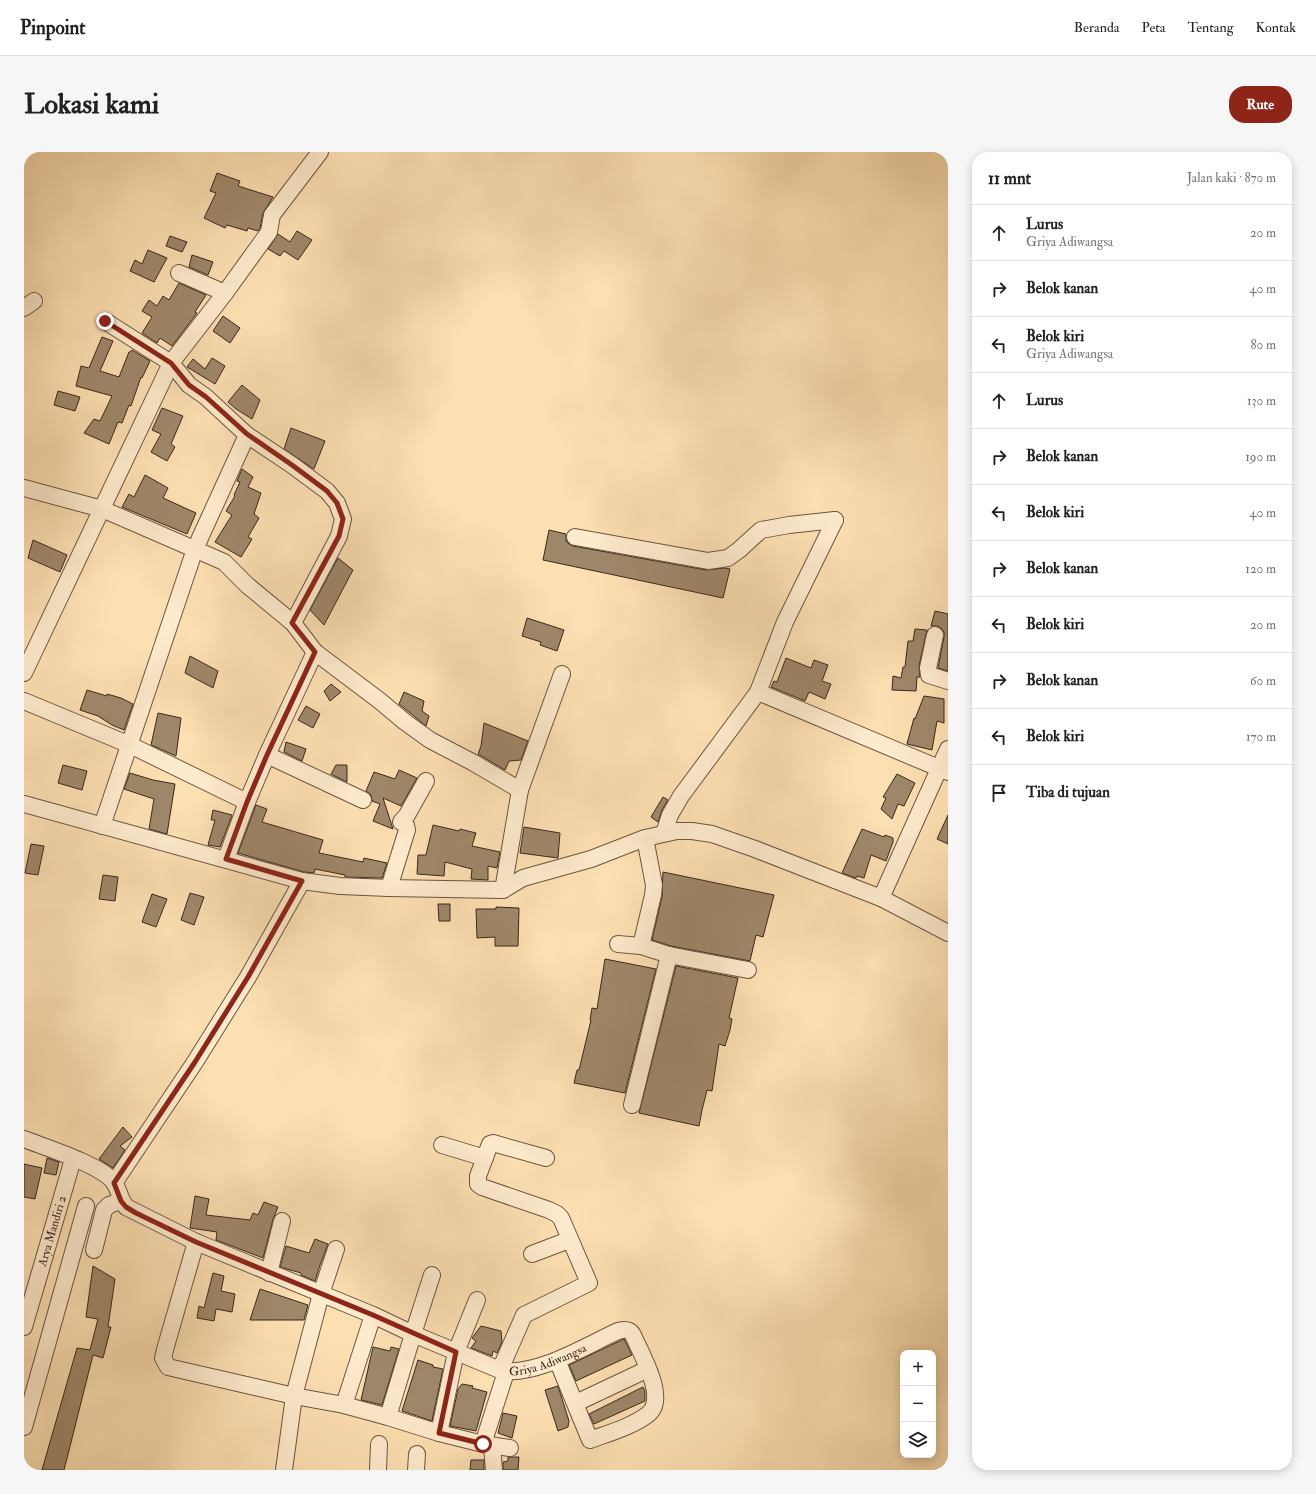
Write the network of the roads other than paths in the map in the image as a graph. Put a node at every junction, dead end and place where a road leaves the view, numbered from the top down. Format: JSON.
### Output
{"nodes":[{"id":1,"x":320,"y":152,"type":"edge"},
{"id":2,"x":179,"y":274,"type":"dead end"},
{"id":3,"x":225,"y":293,"type":"junction"},
{"id":4,"x":105,"y":321,"type":"dead end"},
{"id":5,"x":171,"y":363,"type":"junction"},
{"id":6,"x":247,"y":434,"type":"junction"},
{"id":7,"x":24,"y":488,"type":"edge"},
{"id":8,"x":102,"y":509,"type":"junction"},
{"id":9,"x":575,"y":537,"type":"dead end"},
{"id":10,"x":195,"y":549,"type":"junction"},
{"id":11,"x":292,"y":623,"type":"junction"},
{"id":12,"x":935,"y":635,"type":"dead end"},
{"id":13,"x":315,"y":652,"type":"junction"},
{"id":14,"x":24,"y":674,"type":"edge"},
{"id":15,"x":562,"y":674,"type":"dead end"},
{"id":16,"x":948,"y":680,"type":"edge"},
{"id":17,"x":758,"y":692,"type":"junction"},
{"id":18,"x":24,"y":701,"type":"edge"},
{"id":19,"x":130,"y":744,"type":"junction"},
{"id":20,"x":948,"y":749,"type":"edge"},
{"id":21,"x":267,"y":755,"type":"junction"},
{"id":22,"x":944,"y":770,"type":"edge"},
{"id":23,"x":426,"y":781,"type":"dead end"},
{"id":24,"x":520,"y":790,"type":"junction"},
{"id":25,"x":364,"y":800,"type":"dead end"},
{"id":26,"x":247,"y":802,"type":"junction"},
{"id":27,"x":24,"y":804,"type":"edge"},
{"id":28,"x":102,"y":826,"type":"junction"},
{"id":29,"x":664,"y":833,"type":"junction"},
{"id":30,"x":646,"y":838,"type":"junction"},
{"id":31,"x":226,"y":859,"type":"junction"},
{"id":32,"x":302,"y":881,"type":"junction"},
{"id":33,"x":389,"y":888,"type":"junction"},
{"id":34,"x":503,"y":890,"type":"junction"},
{"id":35,"x":881,"y":898,"type":"junction"},
{"id":36,"x":948,"y":933,"type":"edge"},
{"id":37,"x":618,"y":944,"type":"dead end"},
{"id":38,"x":641,"y":946,"type":"junction"},
{"id":39,"x":669,"y":955,"type":"junction"},
{"id":40,"x":748,"y":970,"type":"dead end"},
{"id":41,"x":632,"y":1105,"type":"dead end"},
{"id":42,"x":24,"y":1139,"type":"edge"},
{"id":43,"x":442,"y":1144,"type":"dead end"},
{"id":44,"x":484,"y":1158,"type":"junction"},
{"id":45,"x":546,"y":1158,"type":"dead end"},
{"id":46,"x":73,"y":1159,"type":"junction"},
{"id":47,"x":114,"y":1183,"type":"junction"},
{"id":48,"x":62,"y":1197,"type":"junction"},
{"id":49,"x":121,"y":1201,"type":"junction"},
{"id":50,"x":282,"y":1221,"type":"dead end"},
{"id":51,"x":569,"y":1240,"type":"junction"},
{"id":52,"x":196,"y":1242,"type":"junction"},
{"id":53,"x":336,"y":1249,"type":"dead end"},
{"id":54,"x":94,"y":1250,"type":"dead end"},
{"id":55,"x":532,"y":1254,"type":"dead end"},
{"id":56,"x":269,"y":1273,"type":"junction"},
{"id":57,"x":432,"y":1275,"type":"dead end"},
{"id":58,"x":321,"y":1294,"type":"junction"},
{"id":59,"x":477,"y":1300,"type":"dead end"},
{"id":60,"x":373,"y":1315,"type":"junction"},
{"id":61,"x":24,"y":1327,"type":"edge"},
{"id":62,"x":412,"y":1334,"type":"junction"},
{"id":63,"x":456,"y":1352,"type":"junction"},
{"id":64,"x":556,"y":1360,"type":"junction"},
{"id":65,"x":648,"y":1369,"type":"junction"},
{"id":66,"x":503,"y":1371,"type":"junction"},
{"id":67,"x":294,"y":1396,"type":"junction"},
{"id":68,"x":576,"y":1403,"type":"junction"},
{"id":69,"x":344,"y":1404,"type":"junction"},
{"id":70,"x":388,"y":1417,"type":"junction"},
{"id":71,"x":24,"y":1427,"type":"edge"},
{"id":72,"x":439,"y":1433,"type":"junction"},
{"id":73,"x":379,"y":1444,"type":"dead end"},
{"id":74,"x":488,"y":1445,"type":"junction"},
{"id":75,"x":510,"y":1448,"type":"dead end"},
{"id":76,"x":417,"y":1454,"type":"dead end"},
{"id":77,"x":284,"y":1470,"type":"edge"},
{"id":78,"x":378,"y":1470,"type":"edge"},
{"id":79,"x":416,"y":1470,"type":"edge"},
{"id":80,"x":494,"y":1470,"type":"edge"}],
"edges":[{"from":1,"to":3,"type":"street"},
{"from":2,"to":3,"type":"street"},
{"from":3,"to":5,"type":"street"},
{"from":4,"to":5,"type":"street"},
{"from":5,"to":6,"type":"street"},
{"from":5,"to":8,"type":"street"},
{"from":6,"to":10,"type":"street"},
{"from":6,"to":11,"type":"street"},
{"from":7,"to":8,"type":"street"},
{"from":8,"to":10,"type":"street"},
{"from":8,"to":14,"type":"street"},
{"from":9,"to":17,"type":"street"},
{"from":10,"to":11,"type":"street"},
{"from":10,"to":19,"type":"street"},
{"from":11,"to":13,"type":"street"},
{"from":12,"to":16,"type":"street"},
{"from":13,"to":21,"type":"street"},
{"from":13,"to":24,"type":"street"},
{"from":15,"to":24,"type":"street"},
{"from":17,"to":22,"type":"street"},
{"from":17,"to":29,"type":"street"},
{"from":18,"to":19,"type":"street"},
{"from":19,"to":26,"type":"street"},
{"from":19,"to":28,"type":"street"},
{"from":20,"to":22,"type":"street"},
{"from":21,"to":25,"type":"street"},
{"from":21,"to":26,"type":"street"},
{"from":22,"to":35,"type":"street"},
{"from":23,"to":33,"type":"street"},
{"from":24,"to":34,"type":"street"},
{"from":26,"to":31,"type":"street"},
{"from":27,"to":28,"type":"street"},
{"from":28,"to":31,"type":"street"},
{"from":29,"to":30,"type":"street"},
{"from":29,"to":35,"type":"street"},
{"from":30,"to":34,"type":"street"},
{"from":30,"to":38,"type":"street"},
{"from":31,"to":32,"type":"street"},
{"from":32,"to":33,"type":"street"},
{"from":32,"to":47,"type":"street"},
{"from":33,"to":34,"type":"street"},
{"from":35,"to":36,"type":"street"},
{"from":37,"to":38,"type":"street"},
{"from":38,"to":39,"type":"street"},
{"from":39,"to":40,"type":"street"},
{"from":39,"to":41,"type":"street"},
{"from":42,"to":46,"type":"street"},
{"from":43,"to":44,"type":"street"},
{"from":44,"to":45,"type":"street"},
{"from":44,"to":51,"type":"street"},
{"from":46,"to":47,"type":"street"},
{"from":46,"to":48,"type":"street","name":"Arya Mandiri 2"},
{"from":47,"to":49,"type":"street"},
{"from":48,"to":61,"type":"street","name":"Arya Mandiri 2"},
{"from":48,"to":71,"type":"street"},
{"from":49,"to":52,"type":"street","name":"Griya Adiwangsa"},
{"from":49,"to":54,"type":"street"},
{"from":50,"to":56,"type":"street"},
{"from":51,"to":55,"type":"street"},
{"from":51,"to":66,"type":"street"},
{"from":52,"to":56,"type":"street","name":"Griya Adiwangsa"},
{"from":52,"to":67,"type":"street"},
{"from":53,"to":58,"type":"street"},
{"from":56,"to":58,"type":"street","name":"Griya Adiwangsa"},
{"from":57,"to":62,"type":"street"},
{"from":58,"to":60,"type":"street","name":"Griya Adiwangsa"},
{"from":58,"to":67,"type":"street"},
{"from":59,"to":63,"type":"street"},
{"from":60,"to":62,"type":"street","name":"Griya Adiwangsa"},
{"from":60,"to":69,"type":"street"},
{"from":62,"to":63,"type":"street","name":"Griya Adiwangsa"},
{"from":62,"to":70,"type":"street"},
{"from":63,"to":66,"type":"street","name":"Griya Adiwangsa"},
{"from":63,"to":72,"type":"street"},
{"from":64,"to":65,"type":"street","name":"Griya Adiwangsa"},
{"from":64,"to":66,"type":"street","name":"Griya Adiwangsa"},
{"from":64,"to":68,"type":"street"},
{"from":65,"to":68,"type":"street"},
{"from":65,"to":68,"type":"street","name":"Griya Adiwangsa"},
{"from":66,"to":74,"type":"street"},
{"from":67,"to":69,"type":"street"},
{"from":67,"to":77,"type":"street"},
{"from":69,"to":70,"type":"street"},
{"from":70,"to":72,"type":"street"},
{"from":72,"to":74,"type":"street"},
{"from":73,"to":78,"type":"street"},
{"from":74,"to":75,"type":"street"},
{"from":74,"to":80,"type":"street"},
{"from":76,"to":79,"type":"street"}]}
